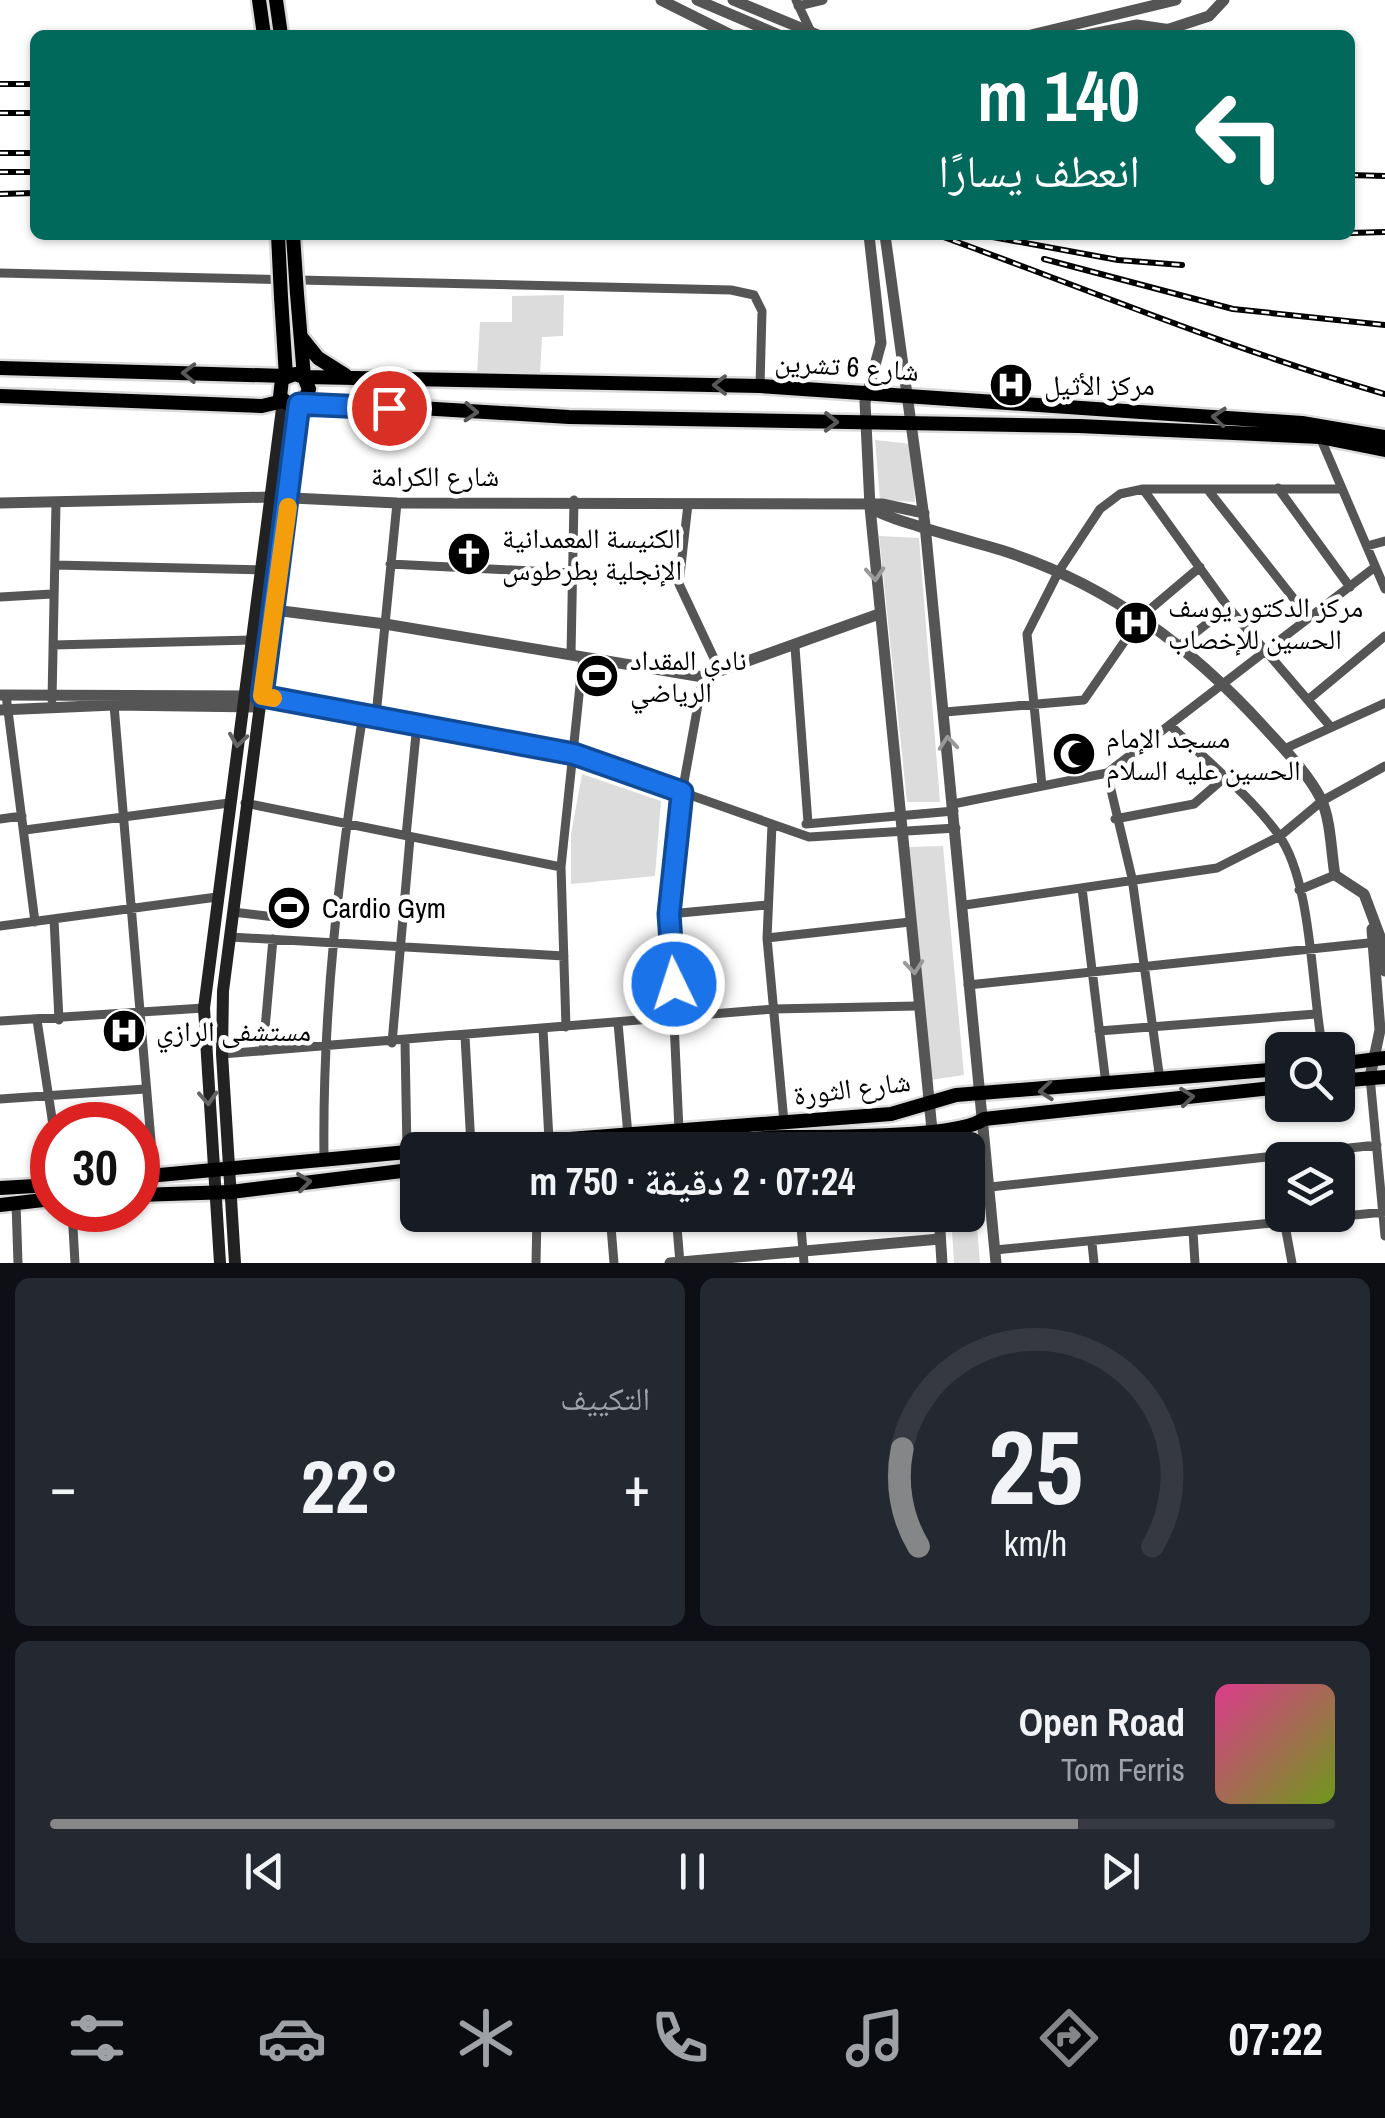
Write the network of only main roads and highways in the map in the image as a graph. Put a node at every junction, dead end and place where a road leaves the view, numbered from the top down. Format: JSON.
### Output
{"nodes":[{"id":1,"x":259,"y":0,"type":"edge"},
{"id":2,"x":276,"y":0,"type":"edge"},
{"id":3,"x":263,"y":30,"type":"edge"},
{"id":4,"x":279,"y":30,"type":"edge"},
{"id":5,"x":279,"y":240,"type":"edge"},
{"id":6,"x":293,"y":240,"type":"edge"},
{"id":7,"x":289,"y":295,"type":"junction"},
{"id":8,"x":298,"y":329,"type":"junction"},
{"id":9,"x":0,"y":368,"type":"edge"},
{"id":10,"x":286,"y":376,"type":"junction"},
{"id":11,"x":304,"y":377,"type":"junction"},
{"id":12,"x":350,"y":377,"type":"junction"},
{"id":13,"x":0,"y":396,"type":"edge"},
{"id":14,"x":283,"y":401,"type":"junction"},
{"id":15,"x":301,"y":403,"type":"junction"},
{"id":16,"x":1385,"y":437,"type":"edge"},
{"id":17,"x":1385,"y":450,"type":"edge"},
{"id":18,"x":1380,"y":1059,"type":"edge"},
{"id":19,"x":1355,"y":1062,"type":"edge"},
{"id":20,"x":1265,"y":1071,"type":"edge"},
{"id":21,"x":1265,"y":1089,"type":"edge"},
{"id":22,"x":659,"y":1132,"type":"edge"},
{"id":23,"x":901,"y":1132,"type":"edge"},
{"id":24,"x":400,"y":1152,"type":"edge"},
{"id":25,"x":400,"y":1170,"type":"edge"},
{"id":26,"x":230,"y":1171,"type":"junction"},
{"id":27,"x":212,"y":1172,"type":"junction"},
{"id":28,"x":160,"y":1176,"type":"edge"},
{"id":29,"x":30,"y":1186,"type":"edge"},
{"id":30,"x":0,"y":1188,"type":"edge"},
{"id":31,"x":231,"y":1192,"type":"junction"},
{"id":32,"x":213,"y":1193,"type":"junction"},
{"id":33,"x":160,"y":1194,"type":"edge"},
{"id":34,"x":220,"y":1263,"type":"edge"},
{"id":35,"x":235,"y":1263,"type":"edge"}],
"edges":[{"from":1,"to":3,"type":"main road"},
{"from":2,"to":4,"type":"main road"},
{"from":5,"to":7,"type":"main road","bridge":true},
{"from":6,"to":7,"type":"main road","bridge":true},
{"from":7,"to":8,"type":"main road"},
{"from":7,"to":10,"type":"main road"},
{"from":8,"to":11,"type":"main road"},
{"from":8,"to":12,"type":"main road"},
{"from":10,"to":9,"type":"main road","one_way":true},
{"from":10,"to":11,"type":"main road"},
{"from":10,"to":14,"type":"main road"},
{"from":11,"to":12,"type":"main road","name":"شارع 6 تشرين"},
{"from":11,"to":15,"type":"main road"},
{"from":16,"to":12,"type":"main road","name":"شارع 6 تشرين","one_way":true},
{"from":13,"to":14,"type":"main road"},
{"from":14,"to":15,"type":"main road"},
{"from":14,"to":27,"type":"main road","one_way":true},
{"from":15,"to":17,"type":"main road","name":"شارع 6 تشرين","one_way":true},
{"from":15,"to":26,"type":"main road"},
{"from":18,"to":19,"type":"main road"},
{"from":20,"to":22,"type":"main road","name":"شارع الثورة","one_way":true},
{"from":23,"to":21,"type":"main road","name":"شارع الثورة","one_way":true},
{"from":24,"to":26,"type":"main road"},
{"from":31,"to":25,"type":"main road","one_way":true},
{"from":26,"to":27,"type":"main road"},
{"from":26,"to":31,"type":"main road"},
{"from":27,"to":28,"type":"main road"},
{"from":27,"to":32,"type":"main road"},
{"from":29,"to":30,"type":"main road"},
{"from":31,"to":32,"type":"main road"},
{"from":31,"to":35,"type":"main road"},
{"from":32,"to":33,"type":"main road"},
{"from":32,"to":34,"type":"main road"}]}
